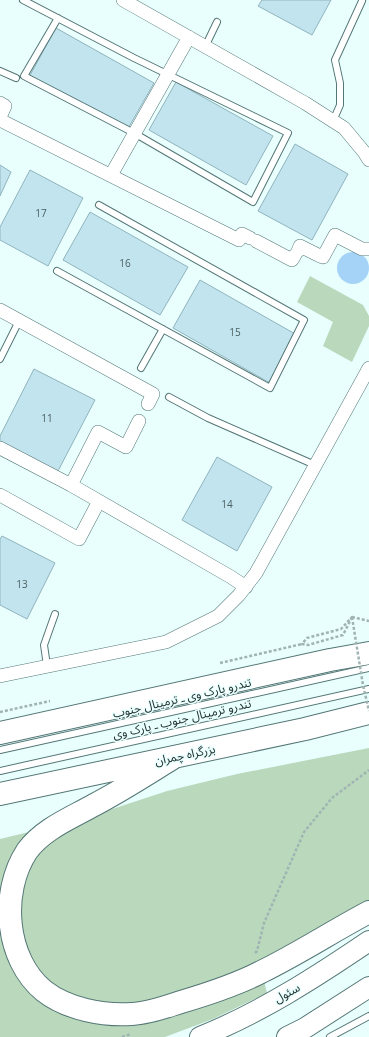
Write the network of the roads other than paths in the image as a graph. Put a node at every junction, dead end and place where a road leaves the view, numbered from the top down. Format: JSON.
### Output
{"nodes":[{"id":1,"x":22,"y":0,"type":"edge"},
{"id":2,"x":123,"y":0,"type":"edge"},
{"id":3,"x":362,"y":1,"type":"dead end"},
{"id":4,"x":58,"y":18,"type":"junction"},
{"id":5,"x":217,"y":22,"type":"dead end"},
{"id":6,"x":189,"y":38,"type":"junction"},
{"id":7,"x":205,"y":46,"type":"junction"},
{"id":8,"x":0,"y":71,"type":"edge"},
{"id":9,"x":16,"y":78,"type":"dead end"},
{"id":10,"x":0,"y":103,"type":"edge"},
{"id":11,"x":0,"y":117,"type":"edge"},
{"id":12,"x":0,"y":120,"type":"edge"},
{"id":13,"x":333,"y":121,"type":"junction"},
{"id":14,"x":134,"y":133,"type":"junction"},
{"id":15,"x":369,"y":160,"type":"edge"},
{"id":16,"x":111,"y":175,"type":"junction"},
{"id":17,"x":99,"y":204,"type":"dead end"},
{"id":18,"x":369,"y":249,"type":"edge"},
{"id":19,"x":57,"y":271,"type":"dead end"},
{"id":20,"x":0,"y":310,"type":"edge"},
{"id":21,"x":17,"y":325,"type":"dead end"},
{"id":22,"x":163,"y":329,"type":"junction"},
{"id":23,"x":0,"y":359,"type":"edge"},
{"id":24,"x":141,"y":368,"type":"dead end"},
{"id":25,"x":369,"y":368,"type":"edge"},
{"id":26,"x":170,"y":397,"type":"dead end"},
{"id":27,"x":148,"y":404,"type":"dead end"},
{"id":28,"x":139,"y":421,"type":"dead end"},
{"id":29,"x":0,"y":448,"type":"edge"},
{"id":30,"x":315,"y":465,"type":"junction"},
{"id":31,"x":70,"y":485,"type":"junction"},
{"id":32,"x":0,"y":495,"type":"edge"},
{"id":33,"x":99,"y":501,"type":"junction"},
{"id":34,"x":246,"y":587,"type":"junction"},
{"id":35,"x":55,"y":614,"type":"dead end"},
{"id":36,"x":369,"y":642,"type":"edge"},
{"id":37,"x":369,"y":653,"type":"edge"},
{"id":38,"x":330,"y":660,"type":"junction"},
{"id":39,"x":47,"y":666,"type":"junction"},
{"id":40,"x":369,"y":668,"type":"edge"},
{"id":41,"x":0,"y":676,"type":"edge"},
{"id":42,"x":369,"y":689,"type":"edge"},
{"id":43,"x":369,"y":712,"type":"edge"},
{"id":44,"x":369,"y":728,"type":"edge"},
{"id":45,"x":305,"y":729,"type":"junction"},
{"id":46,"x":0,"y":733,"type":"edge"},
{"id":47,"x":0,"y":750,"type":"edge"},
{"id":48,"x":173,"y":758,"type":"junction"},
{"id":49,"x":0,"y":771,"type":"edge"},
{"id":50,"x":0,"y":794,"type":"edge"},
{"id":51,"x":369,"y":912,"type":"edge"},
{"id":52,"x":369,"y":941,"type":"edge"},
{"id":53,"x":369,"y":987,"type":"edge"},
{"id":54,"x":369,"y":1016,"type":"edge"},
{"id":55,"x":200,"y":1037,"type":"edge"},
{"id":56,"x":287,"y":1037,"type":"edge"},
{"id":57,"x":330,"y":1037,"type":"edge"}],
"edges":[{"from":1,"to":4,"type":"lane"},
{"from":2,"to":6,"type":"street"},
{"from":3,"to":13,"type":"lane"},
{"from":4,"to":14,"type":"lane"},
{"from":4,"to":14,"type":"lane"},
{"from":5,"to":7,"type":"lane"},
{"from":6,"to":7,"type":"street"},
{"from":6,"to":14,"type":"street"},
{"from":7,"to":13,"type":"street"},
{"from":8,"to":9,"type":"lane"},
{"from":10,"to":11,"type":"street"},
{"from":12,"to":16,"type":"street"},
{"from":13,"to":15,"type":"street"},
{"from":14,"to":16,"type":"street"},
{"from":16,"to":18,"type":"street"},
{"from":17,"to":22,"type":"lane"},
{"from":19,"to":22,"type":"lane"},
{"from":20,"to":27,"type":"street"},
{"from":21,"to":23,"type":"lane"},
{"from":22,"to":24,"type":"lane"},
{"from":25,"to":30,"type":"street"},
{"from":26,"to":30,"type":"lane"},
{"from":28,"to":31,"type":"street"},
{"from":29,"to":31,"type":"street"},
{"from":30,"to":34,"type":"street"},
{"from":31,"to":33,"type":"street"},
{"from":32,"to":33,"type":"street"},
{"from":33,"to":34,"type":"street"},
{"from":34,"to":39,"type":"street"},
{"from":35,"to":39,"type":"lane"},
{"from":36,"to":38,"type":"highway"},
{"from":37,"to":38,"type":"highway"},
{"from":38,"to":46,"type":"highway"},
{"from":39,"to":41,"type":"street"},
{"from":40,"to":47,"type":"lane","name":"تندرو پارک وی ـ ترمینال جنوب"},
{"from":42,"to":49,"type":"lane","name":"تندرو ترمینال جنوب ـ پارک وی"},
{"from":43,"to":45,"type":"highway","name":"بزرگراه چمران"},
{"from":44,"to":45,"type":"highway"},
{"from":45,"to":48,"type":"highway","name":"بزرگراه چمران"},
{"from":48,"to":50,"type":"highway","name":"بزرگراه چمران"},
{"from":48,"to":51,"type":"highway"},
{"from":52,"to":55,"type":"main road","name":"سئول"},
{"from":53,"to":56,"type":"main road"},
{"from":54,"to":57,"type":"lane"}]}
